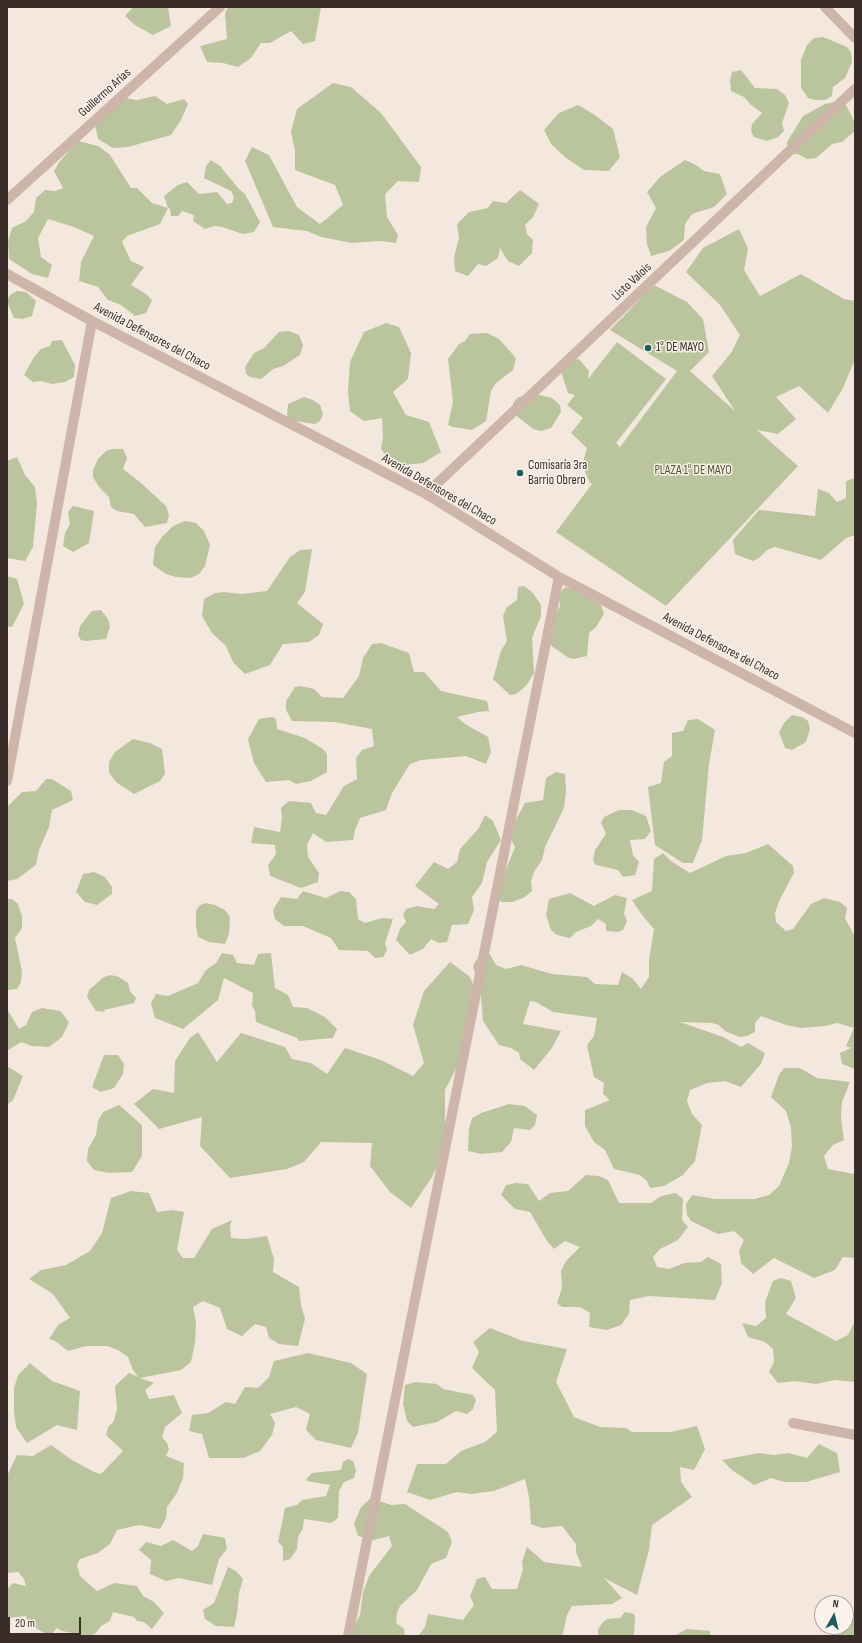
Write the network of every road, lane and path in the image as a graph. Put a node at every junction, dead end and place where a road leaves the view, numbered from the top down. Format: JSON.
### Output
{"nodes":[{"id":1,"x":220,"y":7,"type":"edge"},
{"id":2,"x":825,"y":7,"type":"edge"},
{"id":3,"x":855,"y":38,"type":"edge"},
{"id":4,"x":855,"y":89,"type":"edge"},
{"id":5,"x":7,"y":200,"type":"edge"},
{"id":6,"x":7,"y":274,"type":"edge"},
{"id":7,"x":92,"y":321,"type":"junction"},
{"id":8,"x":426,"y":494,"type":"junction"},
{"id":9,"x":559,"y":576,"type":"junction"},
{"id":10,"x":855,"y":733,"type":"edge"},
{"id":11,"x":7,"y":781,"type":"edge"},
{"id":12,"x":793,"y":1423,"type":"dead end"},
{"id":13,"x":855,"y":1436,"type":"edge"},
{"id":14,"x":348,"y":1636,"type":"edge"}],
"edges":[{"from":1,"to":5,"type":"street","name":"Guillermo Arias"},
{"from":2,"to":3,"type":"street"},
{"from":4,"to":8,"type":"street","name":"Listo Valois"},
{"from":6,"to":7,"type":"street","name":"Avenida Defensores del Chaco"},
{"from":7,"to":8,"type":"street","name":"Avenida Defensores del Chaco"},
{"from":7,"to":11,"type":"street"},
{"from":8,"to":9,"type":"street","name":"Avenida Defensores del Chaco"},
{"from":9,"to":10,"type":"street","name":"Avenida Defensores del Chaco"},
{"from":9,"to":14,"type":"street"},
{"from":12,"to":13,"type":"street"}]}
